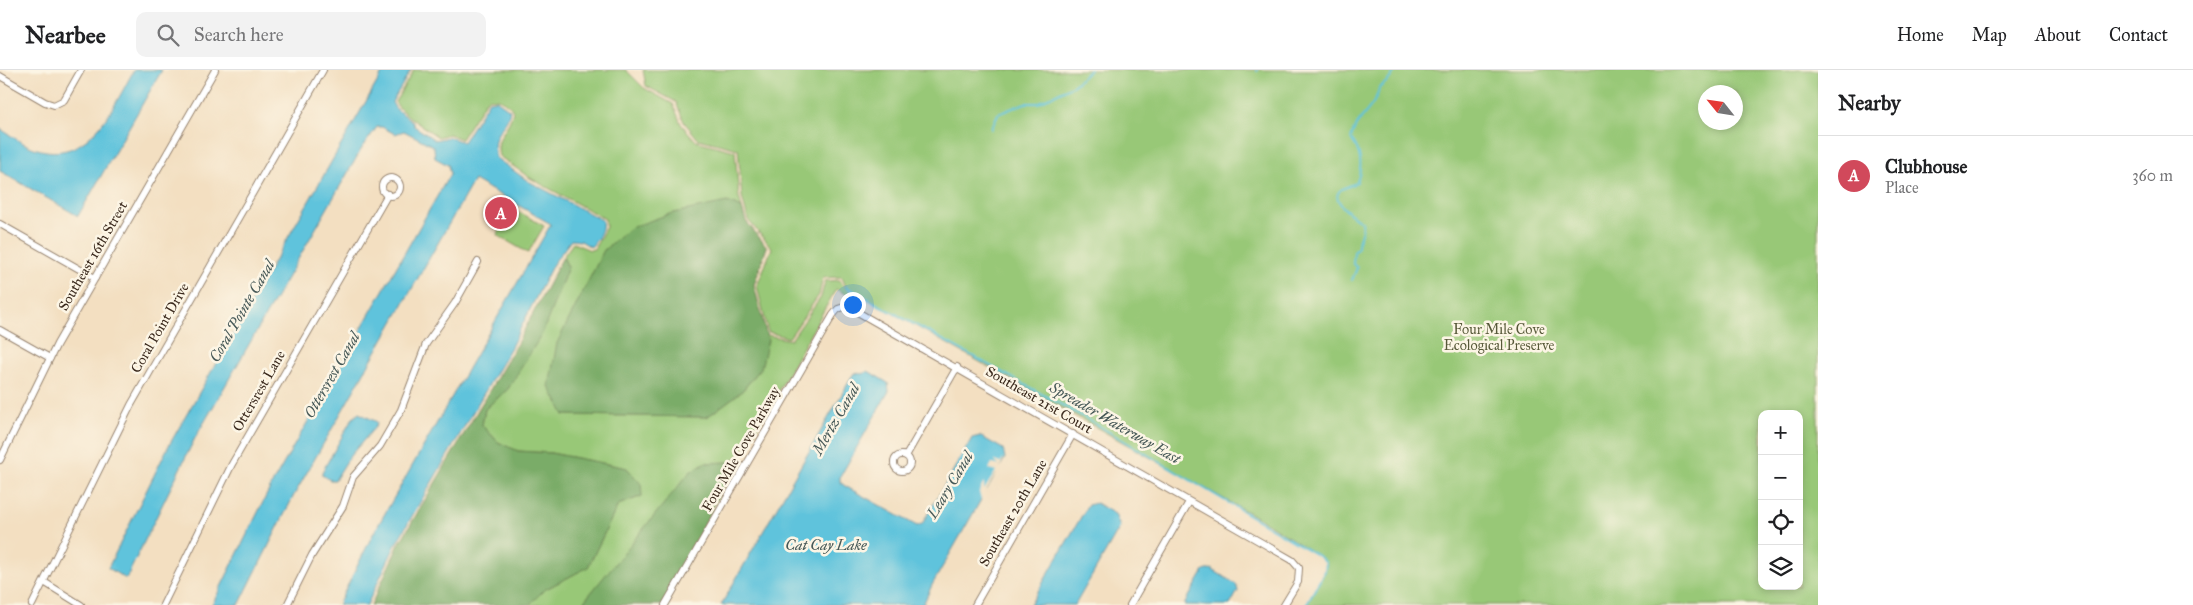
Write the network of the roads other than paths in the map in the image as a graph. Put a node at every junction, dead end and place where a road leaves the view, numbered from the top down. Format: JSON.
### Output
{"nodes":[{"id":1,"x":81,"y":70,"type":"edge"},
{"id":2,"x":214,"y":70,"type":"edge"},
{"id":3,"x":323,"y":70,"type":"edge"},
{"id":4,"x":0,"y":76,"type":"edge"},
{"id":5,"x":388,"y":194,"type":"dead end"},
{"id":6,"x":0,"y":224,"type":"edge"},
{"id":7,"x":478,"y":262,"type":"dead end"},
{"id":8,"x":95,"y":278,"type":"junction"},
{"id":9,"x":840,"y":308,"type":"joint"},
{"id":10,"x":0,"y":330,"type":"edge"},
{"id":11,"x":50,"y":358,"type":"junction"},
{"id":12,"x":957,"y":368,"type":"junction"},
{"id":13,"x":1073,"y":434,"type":"junction"},
{"id":14,"x":906,"y":456,"type":"dead end"},
{"id":15,"x":0,"y":460,"type":"edge"},
{"id":16,"x":1189,"y":502,"type":"junction"},
{"id":17,"x":44,"y":582,"type":"junction"},
{"id":18,"x":32,"y":605,"type":"edge"},
{"id":19,"x":81,"y":605,"type":"edge"},
{"id":20,"x":163,"y":605,"type":"edge"},
{"id":21,"x":287,"y":605,"type":"edge"},
{"id":22,"x":665,"y":605,"type":"edge"},
{"id":23,"x":975,"y":605,"type":"edge"},
{"id":24,"x":1130,"y":605,"type":"edge"},
{"id":25,"x":1284,"y":605,"type":"edge"}],
"edges":[{"from":1,"to":4,"type":"street"},
{"from":2,"to":8,"type":"street","name":"Southeast 16th Street"},
{"from":3,"to":17,"type":"street","name":"Coral Point Drive"},
{"from":5,"to":20,"type":"street","name":"Ottersrest Lane"},
{"from":6,"to":8,"type":"street"},
{"from":7,"to":21,"type":"street"},
{"from":8,"to":11,"type":"street","name":"Southeast 16th Street"},
{"from":9,"to":12,"type":"street","name":"Southeast 21st Court"},
{"from":9,"to":22,"type":"street","name":"Four Mile Cove Parkway"},
{"from":10,"to":11,"type":"street"},
{"from":11,"to":15,"type":"street","name":"Southeast 16th Street"},
{"from":12,"to":13,"type":"street","name":"Southeast 21st Court"},
{"from":12,"to":14,"type":"street"},
{"from":13,"to":16,"type":"street","name":"Southeast 21st Court"},
{"from":13,"to":23,"type":"street","name":"Southeast 20th Lane"},
{"from":16,"to":24,"type":"street"},
{"from":16,"to":25,"type":"street","name":"Southeast 21st Court"},
{"from":17,"to":18,"type":"street","name":"Coral Point Drive"},
{"from":17,"to":19,"type":"street"}]}
